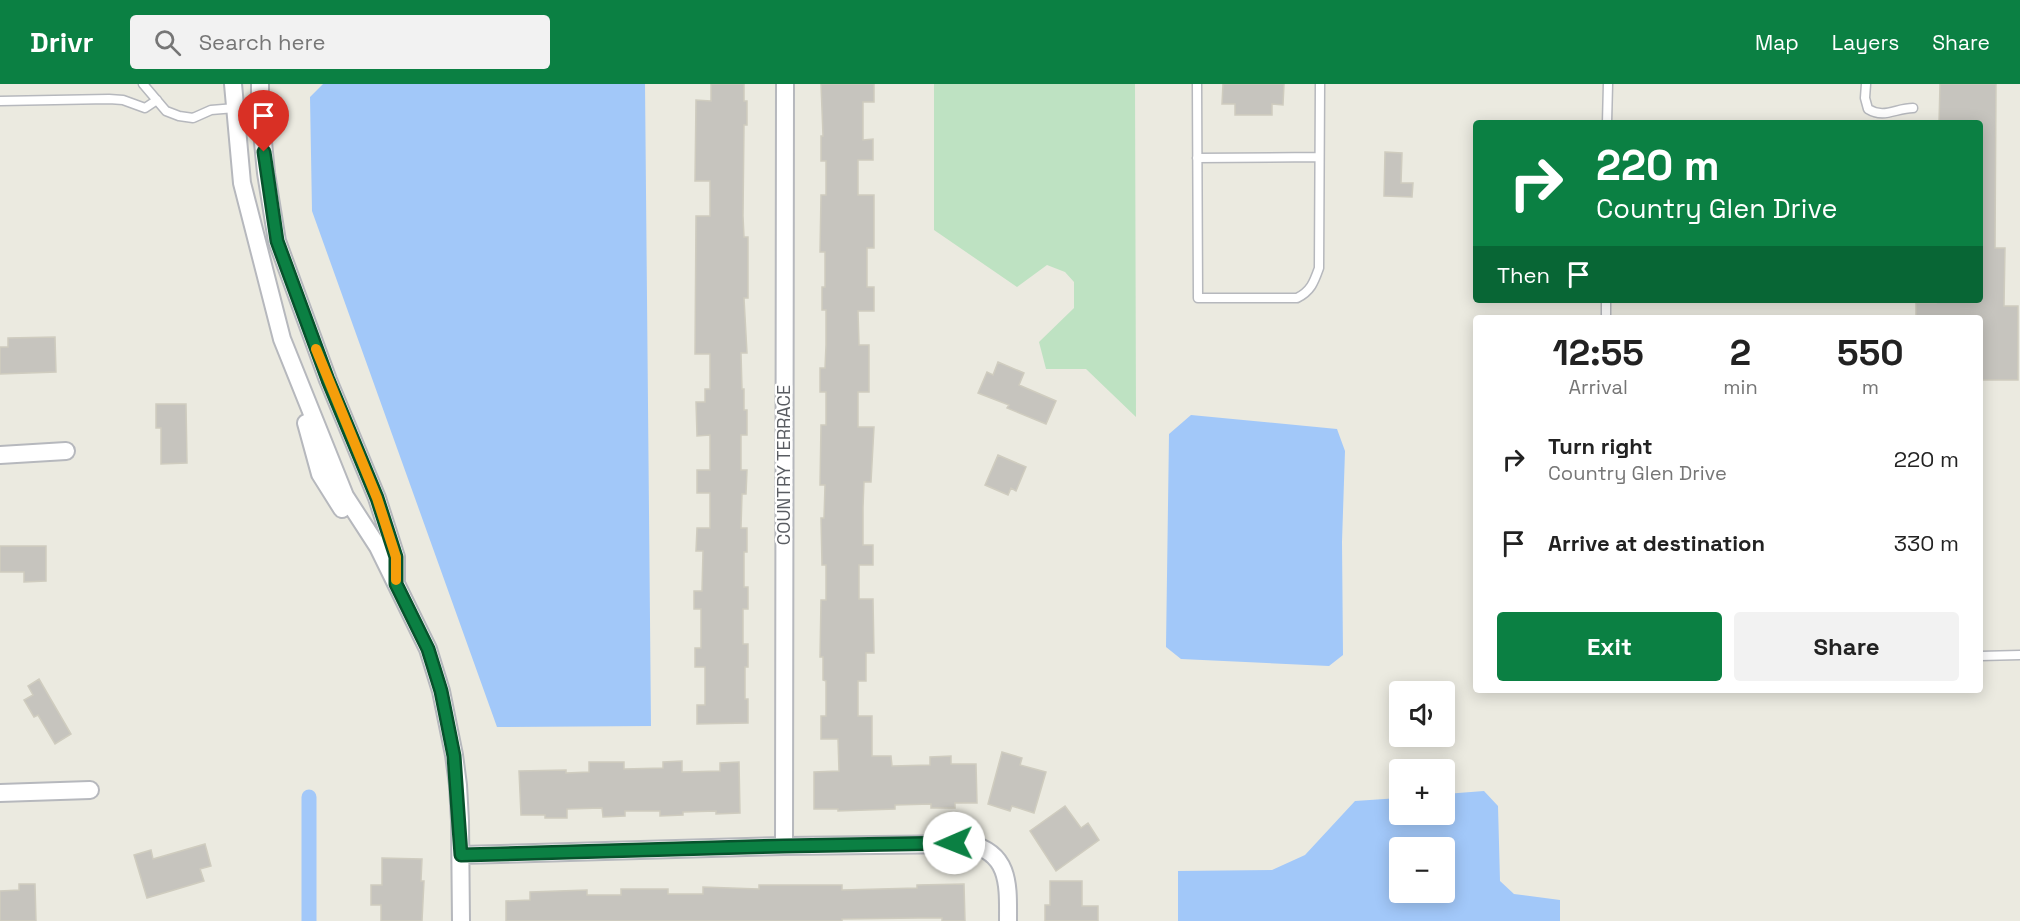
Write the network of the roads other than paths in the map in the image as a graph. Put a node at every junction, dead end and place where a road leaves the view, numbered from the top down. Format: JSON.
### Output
{"nodes":[{"id":1,"x":233,"y":84,"type":"edge"},
{"id":2,"x":260,"y":84,"type":"edge"},
{"id":3,"x":785,"y":84,"type":"edge"},
{"id":4,"x":1197,"y":84,"type":"edge"},
{"id":5,"x":1320,"y":84,"type":"edge"},
{"id":6,"x":1608,"y":84,"type":"edge"},
{"id":7,"x":1866,"y":84,"type":"edge"},
{"id":8,"x":146,"y":85,"type":"edge"},
{"id":9,"x":157,"y":100,"type":"junction"},
{"id":10,"x":0,"y":101,"type":"edge"},
{"id":11,"x":260,"y":106,"type":"junction"},
{"id":12,"x":234,"y":108,"type":"junction"},
{"id":13,"x":1913,"y":108,"type":"dead end"},
{"id":14,"x":1607,"y":120,"type":"edge"},
{"id":15,"x":1319,"y":157,"type":"junction"},
{"id":16,"x":1197,"y":158,"type":"junction"},
{"id":17,"x":66,"y":450,"type":"dead end"},
{"id":18,"x":0,"y":455,"type":"edge"},
{"id":19,"x":396,"y":584,"type":"junction"},
{"id":20,"x":2020,"y":655,"type":"edge"},
{"id":21,"x":1983,"y":656,"type":"edge"},
{"id":22,"x":90,"y":790,"type":"dead end"},
{"id":23,"x":0,"y":793,"type":"edge"},
{"id":24,"x":784,"y":846,"type":"junction"},
{"id":25,"x":461,"y":855,"type":"junction"},
{"id":26,"x":461,"y":921,"type":"edge"},
{"id":27,"x":1008,"y":921,"type":"edge"}],
"edges":[{"from":1,"to":12,"type":"street"},
{"from":2,"to":11,"type":"street"},
{"from":3,"to":24,"type":"street","name":"COUNTRY TERRACE"},
{"from":4,"to":16,"type":"lane"},
{"from":5,"to":15,"type":"lane"},
{"from":6,"to":14,"type":"lane"},
{"from":7,"to":13,"type":"lane"},
{"from":8,"to":9,"type":"lane"},
{"from":9,"to":10,"type":"lane"},
{"from":9,"to":12,"type":"lane"},
{"from":11,"to":12,"type":"lane"},
{"from":11,"to":19,"type":"street"},
{"from":12,"to":19,"type":"street"},
{"from":15,"to":16,"type":"lane"},
{"from":15,"to":16,"type":"lane"},
{"from":17,"to":18,"type":"street"},
{"from":19,"to":25,"type":"street"},
{"from":20,"to":21,"type":"lane"},
{"from":22,"to":23,"type":"street"},
{"from":24,"to":25,"type":"street"},
{"from":24,"to":27,"type":"street"},
{"from":25,"to":26,"type":"street"}]}
